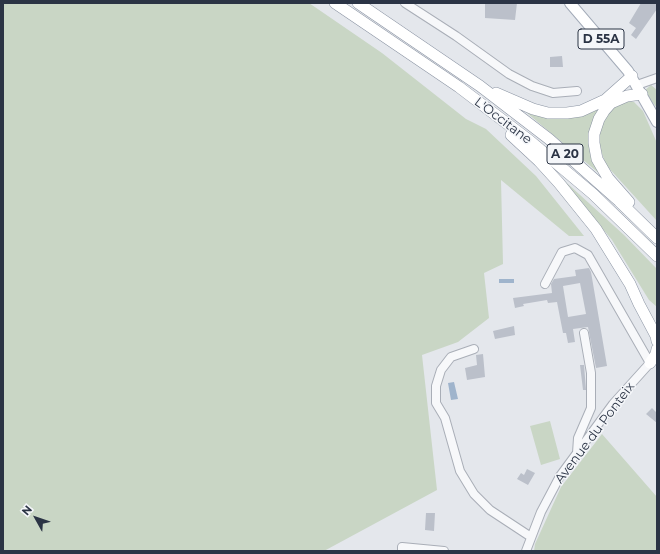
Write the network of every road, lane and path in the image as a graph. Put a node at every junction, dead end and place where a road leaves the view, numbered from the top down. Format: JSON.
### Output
{"nodes":[{"id":1,"x":334,"y":3,"type":"edge"},
{"id":2,"x":358,"y":3,"type":"edge"},
{"id":3,"x":405,"y":3,"type":"edge"},
{"id":4,"x":570,"y":3,"type":"edge"},
{"id":5,"x":657,"y":78,"type":"edge"},
{"id":6,"x":637,"y":85,"type":"junction"},
{"id":7,"x":480,"y":86,"type":"junction"},
{"id":8,"x":577,"y":91,"type":"dead end"},
{"id":9,"x":499,"y":119,"type":"junction"},
{"id":10,"x":657,"y":122,"type":"edge"},
{"id":11,"x":646,"y":227,"type":"junction"},
{"id":12,"x":657,"y":238,"type":"edge"},
{"id":13,"x":657,"y":256,"type":"edge"},
{"id":14,"x":545,"y":284,"type":"dead end"},
{"id":15,"x":584,"y":333,"type":"dead end"},
{"id":16,"x":657,"y":341,"type":"edge"},
{"id":17,"x":474,"y":349,"type":"dead end"},
{"id":18,"x":657,"y":349,"type":"edge"},
{"id":19,"x":654,"y":365,"type":"edge"},
{"id":20,"x":577,"y":454,"type":"junction"},
{"id":21,"x":530,"y":537,"type":"junction"},
{"id":22,"x":402,"y":551,"type":"edge"},
{"id":23,"x":444,"y":551,"type":"edge"},
{"id":24,"x":526,"y":551,"type":"edge"}],
"edges":[{"from":1,"to":9,"type":"highway","name":"L'Occitane","number":"A 20"},
{"from":2,"to":7,"type":"highway","name":"L'Occitane","number":"A 20"},
{"from":3,"to":8,"type":"street"},
{"from":4,"to":6,"type":"main road","number":"D 55A"},
{"from":5,"to":6,"type":"street"},
{"from":6,"to":7,"type":"highway"},
{"from":6,"to":10,"type":"main road","number":"D 55A"},
{"from":6,"to":11,"type":"highway"},
{"from":7,"to":11,"type":"highway","name":"L'Occitane","number":"A 20"},
{"from":9,"to":13,"type":"highway","name":"L'Occitane","number":"A 20"},
{"from":9,"to":16,"type":"highway"},
{"from":11,"to":12,"type":"highway","name":"L'Occitane","number":"A 20"},
{"from":14,"to":19,"type":"street"},
{"from":15,"to":20,"type":"street"},
{"from":17,"to":21,"type":"street"},
{"from":18,"to":19,"type":"highway"},
{"from":19,"to":20,"type":"street","name":"Avenue du Ponteix"},
{"from":20,"to":21,"type":"street","name":"Avenue du Ponteix"},
{"from":21,"to":24,"type":"street","name":"Avenue du Ponteix"},
{"from":22,"to":23,"type":"street"}]}
